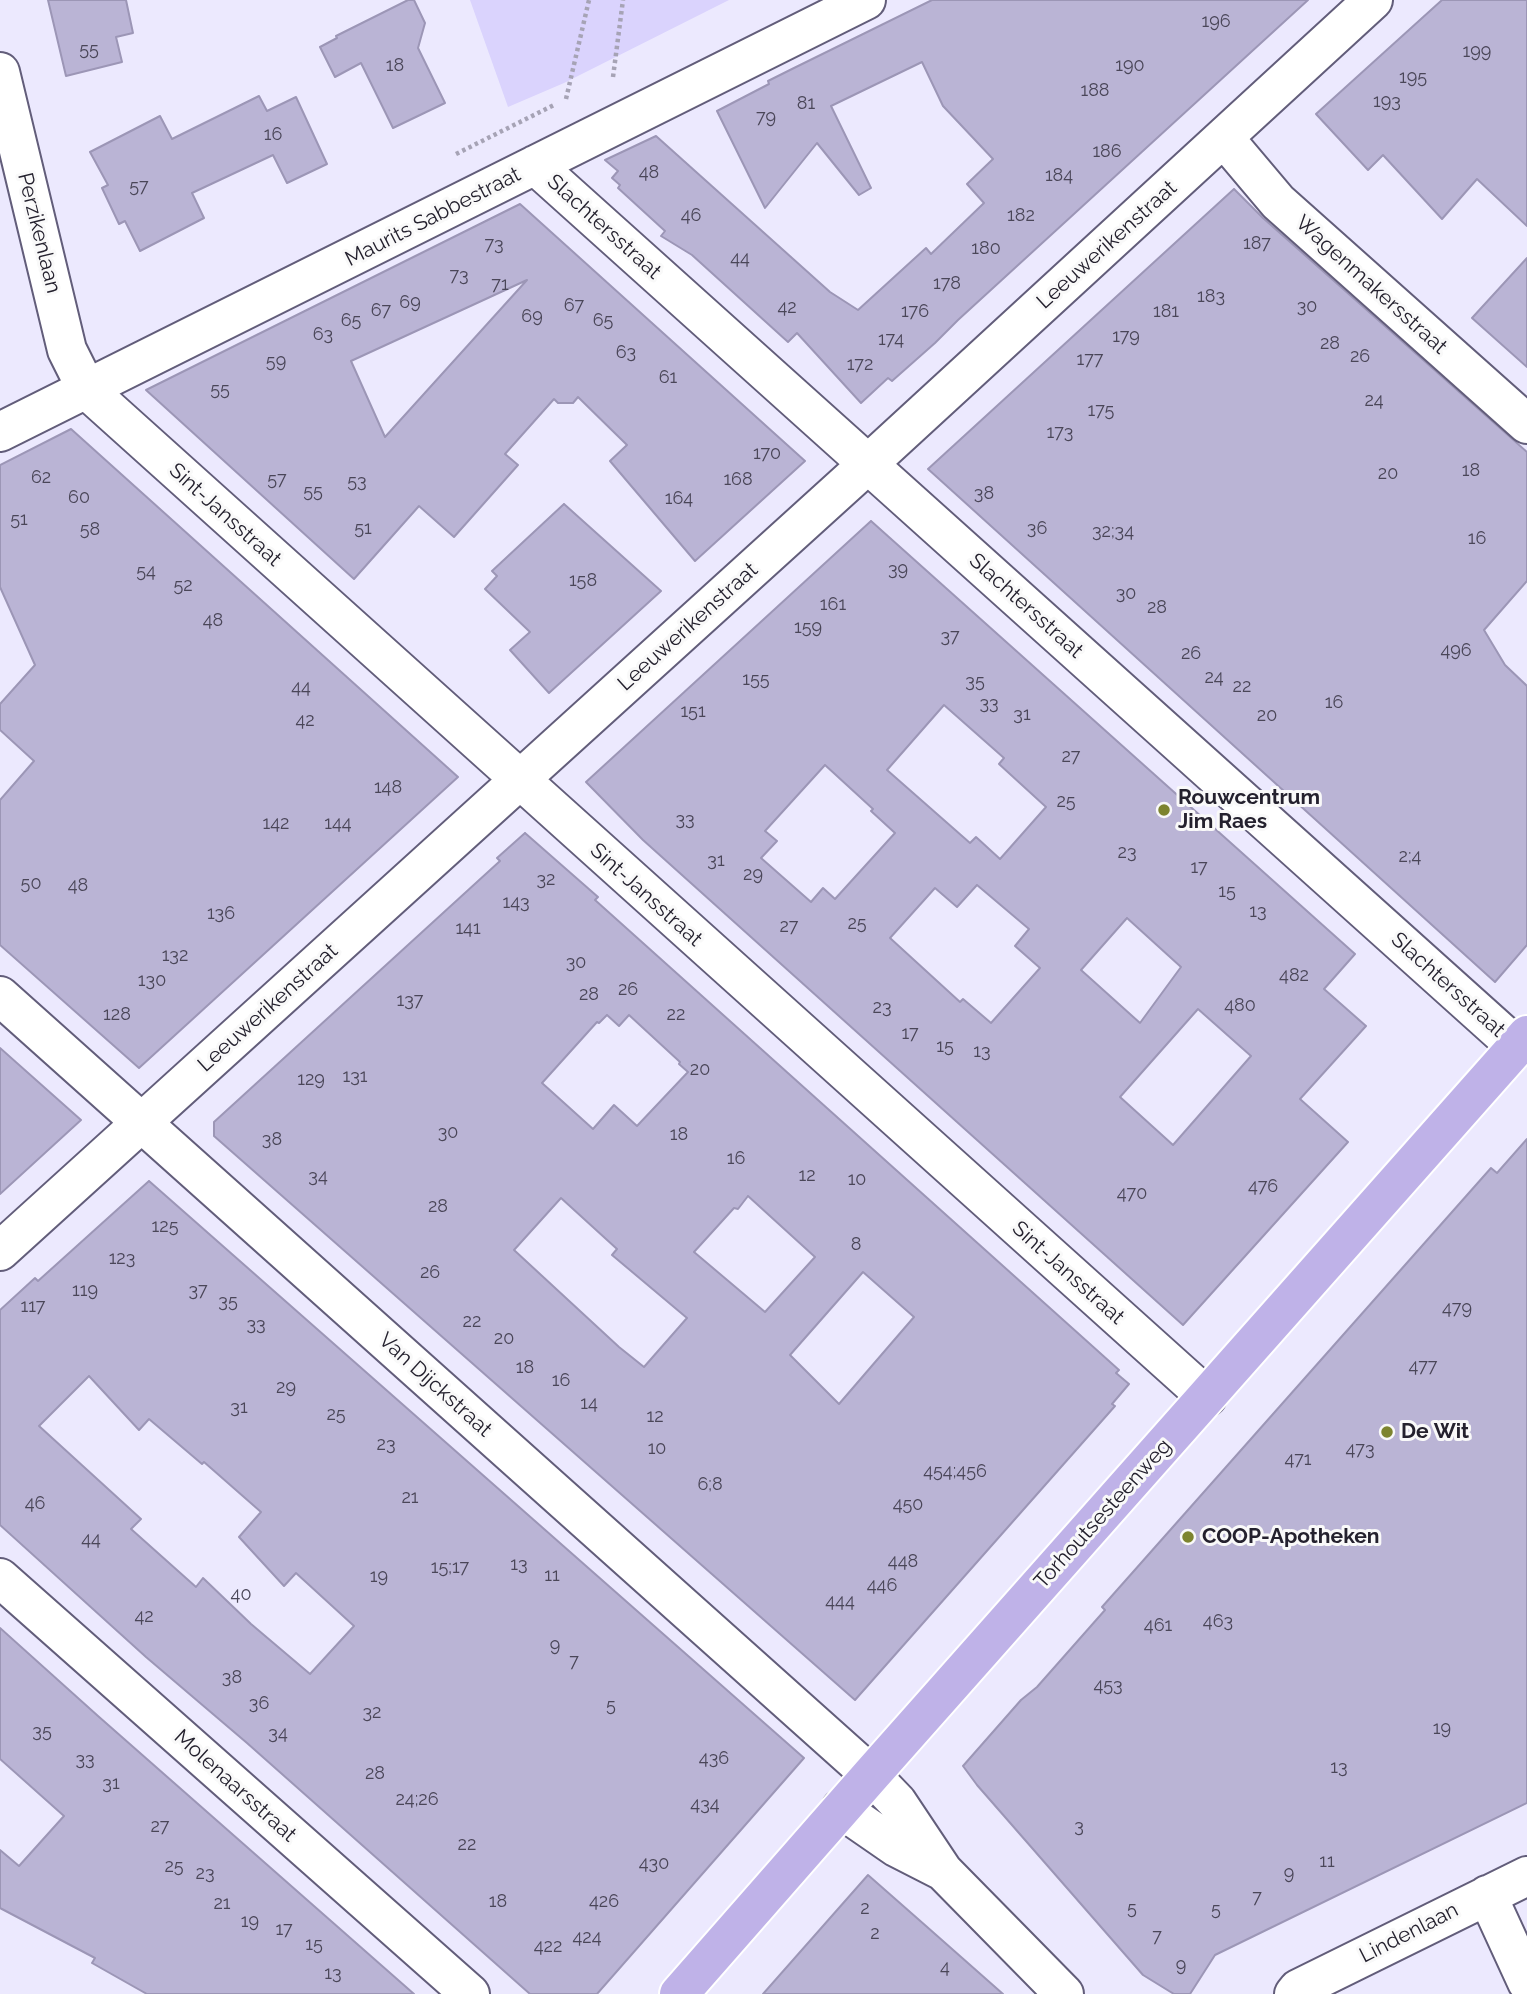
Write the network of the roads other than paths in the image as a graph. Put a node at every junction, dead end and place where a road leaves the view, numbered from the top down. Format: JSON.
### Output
{"nodes":[{"id":1,"x":866,"y":0,"type":"edge"},
{"id":2,"x":1373,"y":0,"type":"edge"},
{"id":3,"x":0,"y":72,"type":"edge"},
{"id":4,"x":1224,"y":138,"type":"junction"},
{"id":5,"x":535,"y":165,"type":"junction"},
{"id":6,"x":87,"y":390,"type":"junction"},
{"id":7,"x":1527,"y":424,"type":"edge"},
{"id":8,"x":0,"y":432,"type":"edge"},
{"id":9,"x":868,"y":464,"type":"junction"},
{"id":10,"x":520,"y":781,"type":"junction"},
{"id":11,"x":0,"y":996,"type":"edge"},
{"id":12,"x":1522,"y":1041,"type":"edge"},
{"id":13,"x":142,"y":1122,"type":"junction"},
{"id":14,"x":0,"y":1251,"type":"edge"},
{"id":15,"x":1207,"y":1397,"type":"junction"},
{"id":16,"x":0,"y":1578,"type":"edge"},
{"id":17,"x":871,"y":1774,"type":"junction"},
{"id":18,"x":841,"y":1809,"type":"junction"},
{"id":19,"x":943,"y":1871,"type":"junction"},
{"id":20,"x":1527,"y":1876,"type":"edge"},
{"id":21,"x":1487,"y":1895,"type":"junction"},
{"id":22,"x":1527,"y":1982,"type":"edge"},
{"id":23,"x":470,"y":1994,"type":"edge"},
{"id":24,"x":679,"y":1994,"type":"edge"},
{"id":25,"x":1065,"y":1994,"type":"edge"},
{"id":26,"x":1294,"y":1994,"type":"edge"}],
"edges":[{"from":1,"to":5,"type":"street","name":"Maurits Sabbestraat"},
{"from":2,"to":4,"type":"street","name":"Leeuwerikenstraat"},
{"from":3,"to":6,"type":"street","name":"Perzikenlaan"},
{"from":4,"to":7,"type":"street","name":"Wagenmakersstraat"},
{"from":4,"to":9,"type":"street","name":"Leeuwerikenstraat"},
{"from":5,"to":6,"type":"street","name":"Maurits Sabbestraat"},
{"from":5,"to":9,"type":"street","name":"Slachtersstraat"},
{"from":6,"to":8,"type":"street","name":"Maurits Sabbestraat"},
{"from":6,"to":10,"type":"street","name":"Sint-Jansstraat"},
{"from":9,"to":10,"type":"street","name":"Leeuwerikenstraat"},
{"from":9,"to":12,"type":"street","name":"Slachtersstraat"},
{"from":10,"to":13,"type":"street","name":"Leeuwerikenstraat"},
{"from":10,"to":15,"type":"street","name":"Sint-Jansstraat"},
{"from":11,"to":13,"type":"street","name":"Van Dijckstraat"},
{"from":12,"to":15,"type":"main road","name":"Torhoutsesteenweg"},
{"from":13,"to":14,"type":"street","name":"Leeuwerikenstraat"},
{"from":13,"to":17,"type":"street","name":"Van Dijckstraat"},
{"from":15,"to":17,"type":"main road","name":"Torhoutsesteenweg"},
{"from":16,"to":23,"type":"street","name":"Molenaarsstraat"},
{"from":17,"to":18,"type":"main road","name":"Torhoutsesteenweg"},
{"from":17,"to":19,"type":"street","name":"Van Dijckstraat"},
{"from":18,"to":19,"type":"street"},
{"from":18,"to":24,"type":"main road","name":"Torhoutsesteenweg"},
{"from":19,"to":25,"type":"street"},
{"from":20,"to":21,"type":"street","name":"Lindenlaan"},
{"from":21,"to":22,"type":"street"},
{"from":21,"to":26,"type":"street","name":"Lindenlaan"}]}
